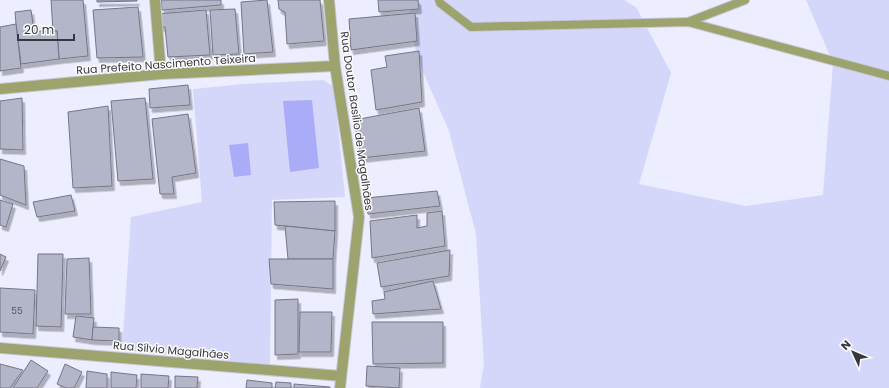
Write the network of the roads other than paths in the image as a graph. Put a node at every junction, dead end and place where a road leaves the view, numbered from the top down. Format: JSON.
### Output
{"nodes":[{"id":1,"x":155,"y":0,"type":"edge"},
{"id":2,"x":329,"y":0,"type":"edge"},
{"id":3,"x":439,"y":0,"type":"edge"},
{"id":4,"x":745,"y":0,"type":"edge"},
{"id":5,"x":688,"y":22,"type":"junction"},
{"id":6,"x":335,"y":66,"type":"junction"},
{"id":7,"x":161,"y":74,"type":"junction"},
{"id":8,"x":889,"y":76,"type":"edge"},
{"id":9,"x":0,"y":89,"type":"edge"},
{"id":10,"x":0,"y":348,"type":"edge"},
{"id":11,"x":341,"y":376,"type":"junction"},
{"id":12,"x":340,"y":388,"type":"edge"}],
"edges":[{"from":1,"to":7,"type":"street"},
{"from":2,"to":6,"type":"street","name":"Rua Doutor Basílio de Magalhães"},
{"from":3,"to":5,"type":"lane"},
{"from":4,"to":5,"type":"lane"},
{"from":5,"to":8,"type":"lane"},
{"from":6,"to":7,"type":"street","name":"Rua Prefeito Nascimento Teixeira"},
{"from":6,"to":11,"type":"street","name":"Rua Doutor Basílio de Magalhães"},
{"from":7,"to":9,"type":"street","name":"Rua Prefeito Nascimento Teixeira"},
{"from":10,"to":11,"type":"street","name":"Rua Sílvio Magalhães"},
{"from":11,"to":12,"type":"street","name":"Rua Doutor Basílio de Magalhães"}]}
